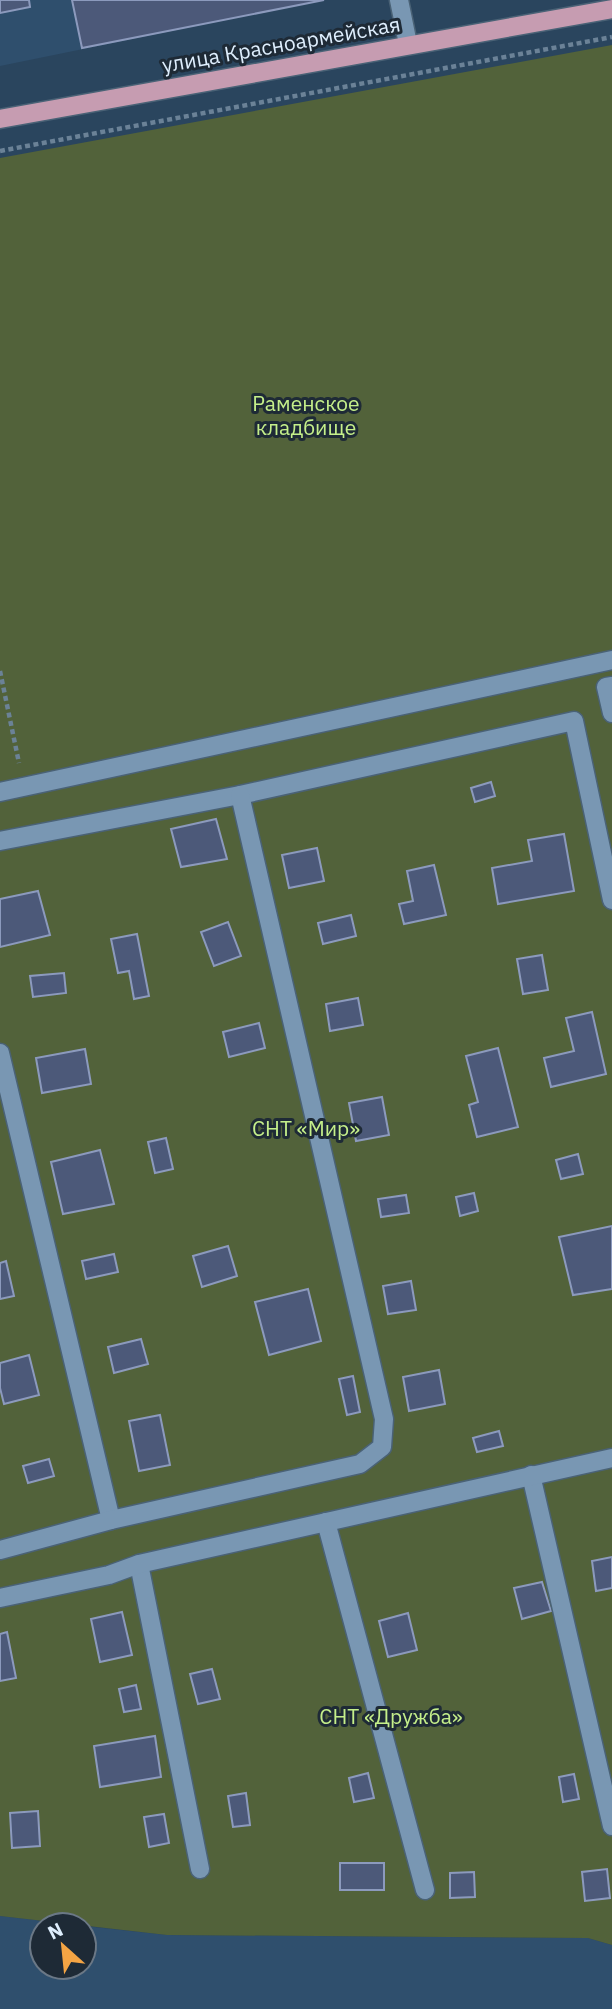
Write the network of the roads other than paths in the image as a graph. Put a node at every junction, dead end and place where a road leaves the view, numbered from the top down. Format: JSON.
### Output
{"nodes":[{"id":1,"x":399,"y":0,"type":"edge"},
{"id":2,"x":602,"y":7,"type":"edge"},
{"id":3,"x":408,"y":44,"type":"junction"},
{"id":4,"x":0,"y":119,"type":"edge"},
{"id":5,"x":612,"y":660,"type":"edge"},
{"id":6,"x":612,"y":686,"type":"edge"},
{"id":7,"x":612,"y":713,"type":"edge"},
{"id":8,"x":0,"y":792,"type":"edge"},
{"id":9,"x":240,"y":795,"type":"junction"},
{"id":10,"x":0,"y":841,"type":"edge"},
{"id":11,"x":612,"y":900,"type":"edge"},
{"id":12,"x":0,"y":1054,"type":"edge"},
{"id":13,"x":612,"y":1458,"type":"edge"},
{"id":14,"x":531,"y":1475,"type":"junction"},
{"id":15,"x":111,"y":1520,"type":"junction"},
{"id":16,"x":327,"y":1522,"type":"junction"},
{"id":17,"x":0,"y":1550,"type":"edge"},
{"id":18,"x":139,"y":1564,"type":"junction"},
{"id":19,"x":0,"y":1598,"type":"edge"},
{"id":20,"x":612,"y":1826,"type":"edge"},
{"id":21,"x":200,"y":1869,"type":"dead end"},
{"id":22,"x":425,"y":1890,"type":"dead end"}],
"edges":[{"from":1,"to":3,"type":"lane"},
{"from":2,"to":3,"type":"main road","name":"улица Красноармейская"},
{"from":3,"to":4,"type":"main road","name":"улица Красноармейская"},
{"from":5,"to":8,"type":"lane"},
{"from":6,"to":7,"type":"lane"},
{"from":9,"to":10,"type":"lane"},
{"from":9,"to":11,"type":"lane"},
{"from":9,"to":15,"type":"lane"},
{"from":12,"to":15,"type":"lane"},
{"from":13,"to":14,"type":"lane"},
{"from":14,"to":16,"type":"lane"},
{"from":14,"to":20,"type":"lane"},
{"from":15,"to":17,"type":"lane"},
{"from":16,"to":18,"type":"lane"},
{"from":16,"to":22,"type":"lane"},
{"from":18,"to":19,"type":"lane"},
{"from":18,"to":21,"type":"lane"}]}
